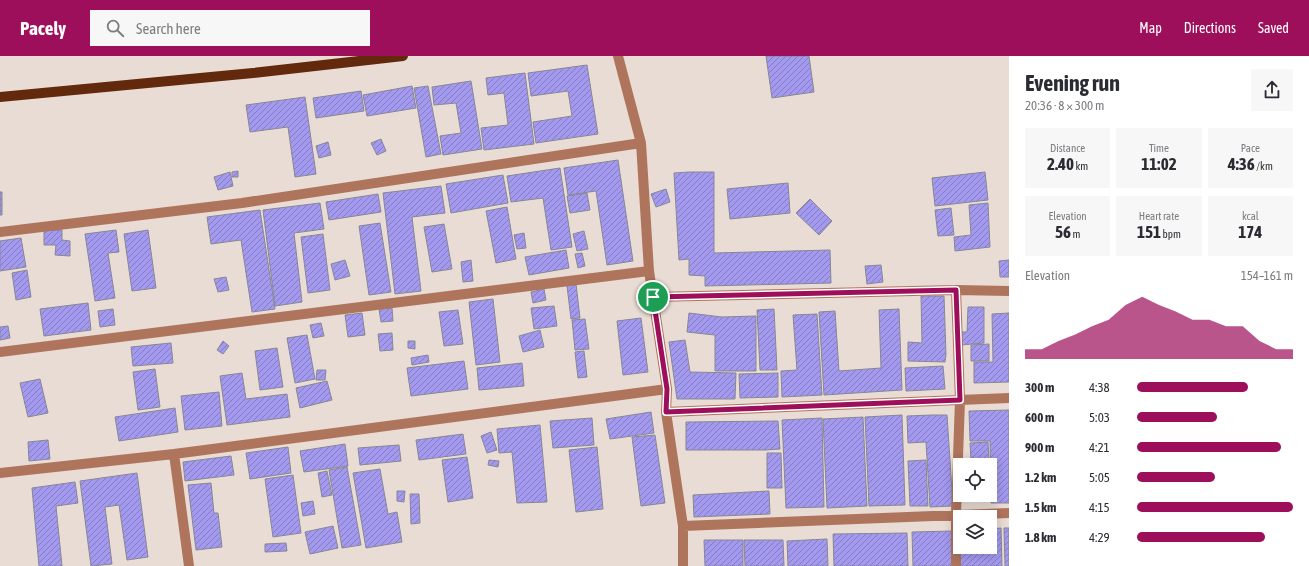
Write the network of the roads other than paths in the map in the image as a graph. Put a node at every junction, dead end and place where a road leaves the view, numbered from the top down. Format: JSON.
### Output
{"nodes":[{"id":1,"x":403,"y":56,"type":"edge"},
{"id":2,"x":618,"y":56,"type":"edge"},
{"id":3,"x":0,"y":97,"type":"edge"},
{"id":4,"x":641,"y":143,"type":"junction"},
{"id":5,"x":0,"y":232,"type":"edge"},
{"id":6,"x":649,"y":272,"type":"junction"},
{"id":7,"x":956,"y":290,"type":"junction"},
{"id":8,"x":1009,"y":291,"type":"edge"},
{"id":9,"x":653,"y":297,"type":"junction"},
{"id":10,"x":0,"y":352,"type":"edge"},
{"id":11,"x":667,"y":389,"type":"junction"},
{"id":12,"x":1009,"y":398,"type":"edge"},
{"id":13,"x":960,"y":400,"type":"junction"},
{"id":14,"x":666,"y":412,"type":"junction"},
{"id":15,"x":174,"y":454,"type":"junction"},
{"id":16,"x":0,"y":473,"type":"edge"},
{"id":17,"x":956,"y":510,"type":"edge"},
{"id":18,"x":997,"y":513,"type":"edge"},
{"id":19,"x":1009,"y":513,"type":"edge"},
{"id":20,"x":953,"y":515,"type":"edge"},
{"id":21,"x":683,"y":526,"type":"junction"},
{"id":22,"x":956,"y":554,"type":"edge"},
{"id":23,"x":189,"y":566,"type":"edge"},
{"id":24,"x":683,"y":566,"type":"edge"},
{"id":25,"x":956,"y":566,"type":"edge"}],
"edges":[{"from":1,"to":3,"type":"main road"},
{"from":2,"to":4,"type":"street"},
{"from":4,"to":5,"type":"street"},
{"from":4,"to":6,"type":"street"},
{"from":6,"to":9,"type":"street"},
{"from":6,"to":10,"type":"street"},
{"from":7,"to":8,"type":"street"},
{"from":7,"to":9,"type":"street"},
{"from":7,"to":13,"type":"street"},
{"from":9,"to":11,"type":"street"},
{"from":11,"to":14,"type":"street"},
{"from":11,"to":15,"type":"street"},
{"from":12,"to":13,"type":"street"},
{"from":13,"to":14,"type":"street"},
{"from":13,"to":17,"type":"street"},
{"from":14,"to":21,"type":"street"},
{"from":15,"to":16,"type":"street"},
{"from":15,"to":23,"type":"street"},
{"from":18,"to":19,"type":"street"},
{"from":20,"to":21,"type":"street"},
{"from":21,"to":24,"type":"street"},
{"from":22,"to":25,"type":"street"}]}
